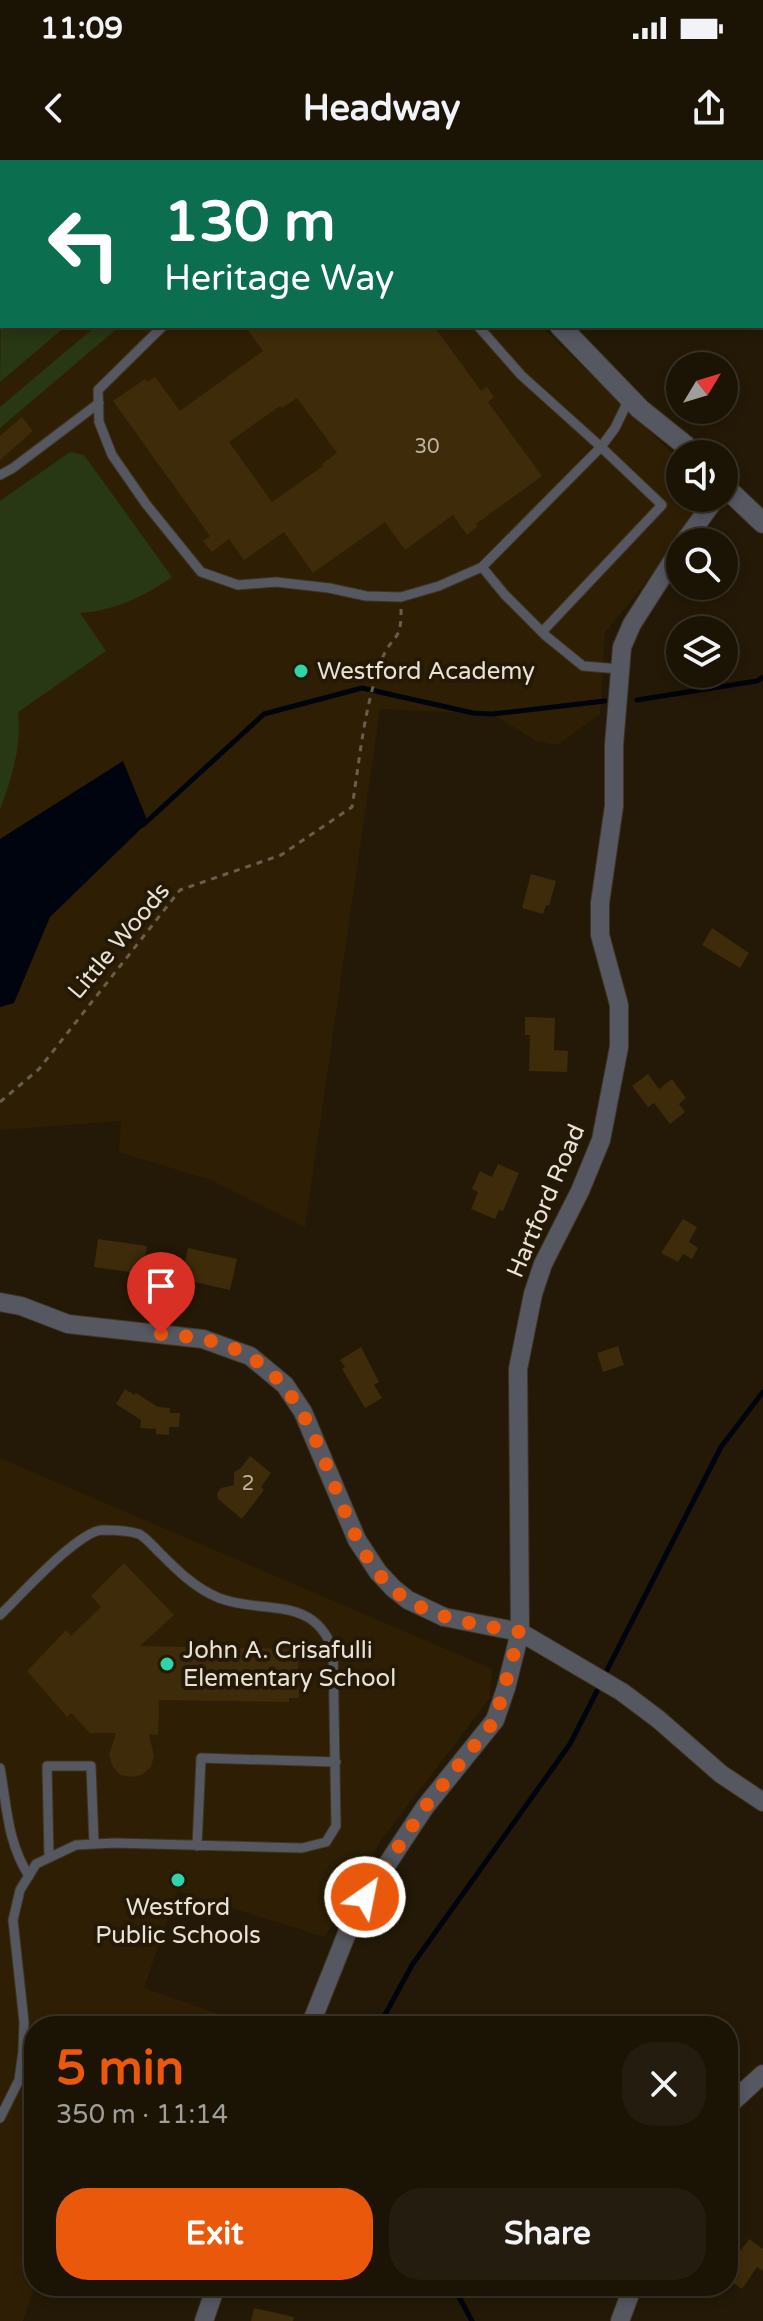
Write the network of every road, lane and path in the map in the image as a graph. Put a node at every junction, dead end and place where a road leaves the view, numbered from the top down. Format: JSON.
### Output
{"nodes":[{"id":1,"x":161,"y":328,"type":"edge"},
{"id":2,"x":480,"y":328,"type":"edge"},
{"id":3,"x":562,"y":328,"type":"edge"},
{"id":4,"x":630,"y":398,"type":"junction"},
{"id":5,"x":99,"y":403,"type":"junction"},
{"id":6,"x":679,"y":440,"type":"edge"},
{"id":7,"x":601,"y":447,"type":"junction"},
{"id":8,"x":0,"y":475,"type":"edge"},
{"id":9,"x":738,"y":500,"type":"edge"},
{"id":10,"x":763,"y":523,"type":"edge"},
{"id":11,"x":482,"y":567,"type":"junction"},
{"id":12,"x":666,"y":571,"type":"edge"},
{"id":13,"x":401,"y":597,"type":"junction"},
{"id":14,"x":542,"y":632,"type":"junction"},
{"id":15,"x":620,"y":669,"type":"junction"},
{"id":16,"x":0,"y":1102,"type":"edge"},
{"id":17,"x":0,"y":1302,"type":"edge"},
{"id":18,"x":0,"y":1615,"type":"edge"},
{"id":19,"x":520,"y":1632,"type":"junction"},
{"id":20,"x":336,"y":1762,"type":"junction"},
{"id":21,"x":0,"y":1768,"type":"edge"},
{"id":22,"x":763,"y":1802,"type":"edge"},
{"id":23,"x":94,"y":1844,"type":"junction"},
{"id":24,"x":197,"y":1846,"type":"junction"},
{"id":25,"x":49,"y":1858,"type":"junction"},
{"id":26,"x":29,"y":1876,"type":"junction"},
{"id":27,"x":314,"y":2016,"type":"edge"},
{"id":28,"x":763,"y":2074,"type":"edge"},
{"id":29,"x":738,"y":2097,"type":"edge"},
{"id":30,"x":0,"y":2118,"type":"edge"},
{"id":31,"x":213,"y":2296,"type":"edge"},
{"id":32,"x":629,"y":2296,"type":"edge"},
{"id":33,"x":204,"y":2321,"type":"edge"},
{"id":34,"x":620,"y":2321,"type":"edge"}],
"edges":[{"from":1,"to":5,"type":"lane"},
{"from":2,"to":7,"type":"lane"},
{"from":3,"to":4,"type":"street"},
{"from":4,"to":6,"type":"street"},
{"from":4,"to":7,"type":"lane"},
{"from":5,"to":8,"type":"lane"},
{"from":5,"to":13,"type":"lane"},
{"from":7,"to":11,"type":"lane"},
{"from":7,"to":14,"type":"lane"},
{"from":9,"to":10,"type":"street"},
{"from":11,"to":13,"type":"lane"},
{"from":11,"to":14,"type":"lane"},
{"from":12,"to":15,"type":"street","name":"Hartford Road"},
{"from":13,"to":16,"type":"path","name":"Little Woods"},
{"from":14,"to":15,"type":"lane"},
{"from":15,"to":19,"type":"street","name":"Hartford Road"},
{"from":17,"to":19,"type":"street"},
{"from":18,"to":20,"type":"lane"},
{"from":19,"to":22,"type":"street"},
{"from":19,"to":27,"type":"street","name":"Hartford Road"},
{"from":20,"to":24,"type":"lane"},
{"from":20,"to":24,"type":"lane"},
{"from":21,"to":26,"type":"lane"},
{"from":23,"to":24,"type":"lane"},
{"from":23,"to":25,"type":"lane"},
{"from":23,"to":25,"type":"lane"},
{"from":25,"to":26,"type":"lane"},
{"from":26,"to":30,"type":"lane"},
{"from":28,"to":29,"type":"street"},
{"from":31,"to":33,"type":"street"},
{"from":32,"to":34,"type":"street"}]}
